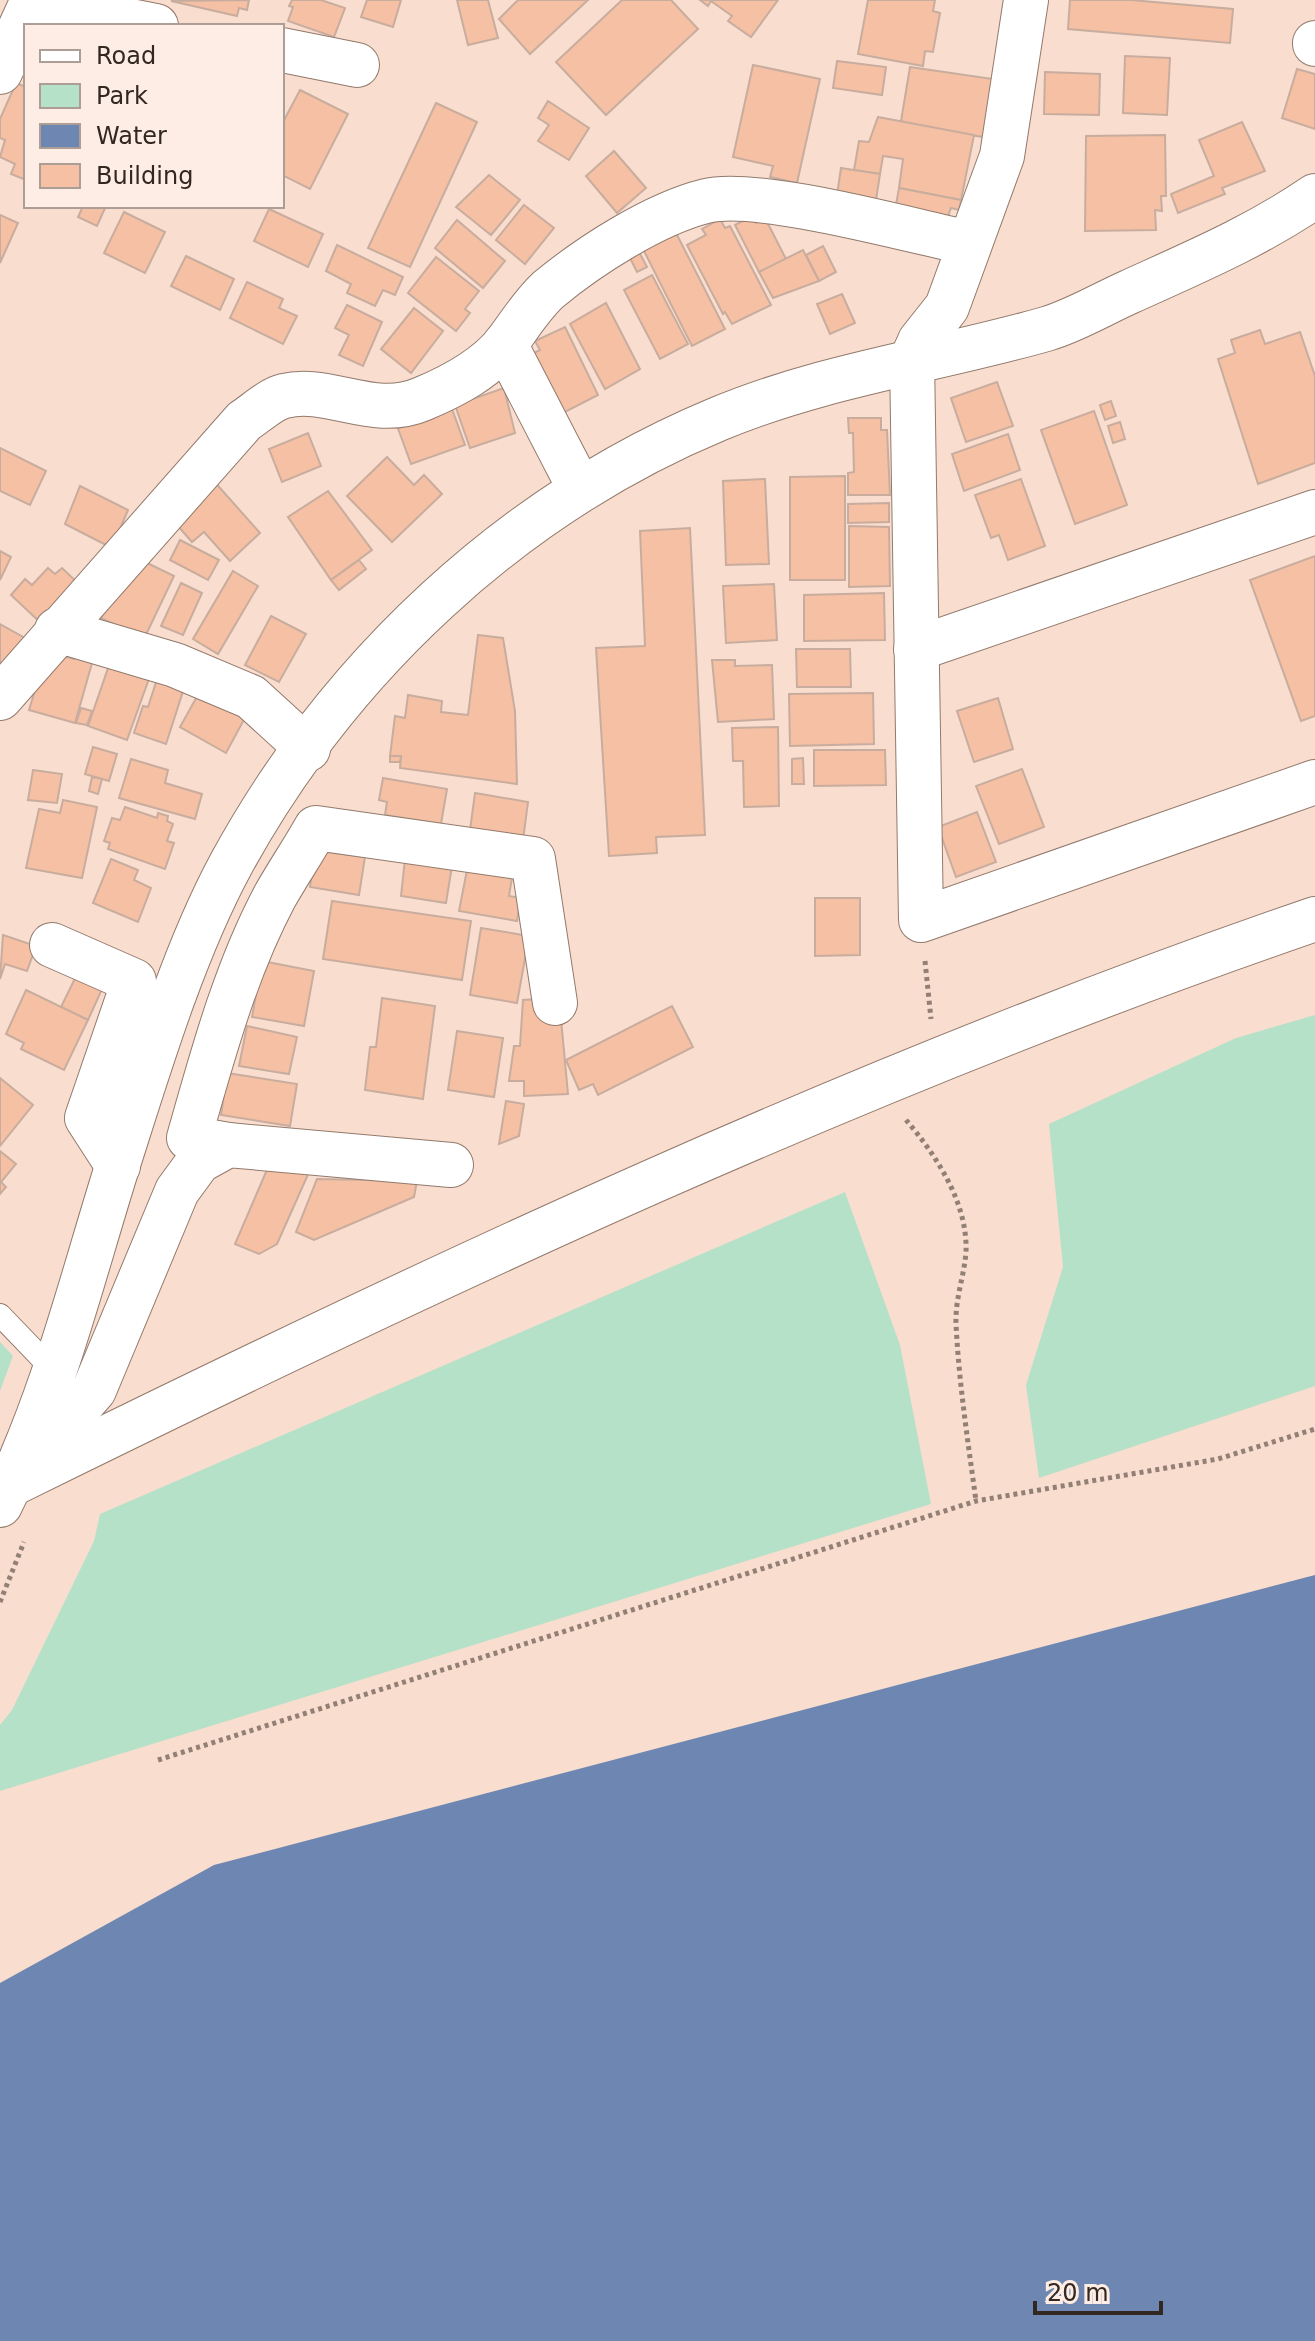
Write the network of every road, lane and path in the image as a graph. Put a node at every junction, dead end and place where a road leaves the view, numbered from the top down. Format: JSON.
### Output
{"nodes":[{"id":1,"x":1026,"y":0,"type":"edge"},
{"id":2,"x":32,"y":1,"type":"edge"},
{"id":3,"x":146,"y":24,"type":"edge"},
{"id":4,"x":284,"y":50,"type":"edge"},
{"id":5,"x":357,"y":65,"type":"dead end"},
{"id":6,"x":0,"y":72,"type":"edge"},
{"id":7,"x":1315,"y":196,"type":"edge"},
{"id":8,"x":969,"y":243,"type":"junction"},
{"id":9,"x":505,"y":344,"type":"junction"},
{"id":10,"x":912,"y":359,"type":"junction"},
{"id":11,"x":580,"y":489,"type":"junction"},
{"id":12,"x":1315,"y":512,"type":"edge"},
{"id":13,"x":57,"y":630,"type":"junction"},
{"id":14,"x":916,"y":649,"type":"junction"},
{"id":15,"x":0,"y":698,"type":"edge"},
{"id":16,"x":308,"y":749,"type":"junction"},
{"id":17,"x":1315,"y":782,"type":"edge"},
{"id":18,"x":1315,"y":919,"type":"edge"},
{"id":19,"x":921,"y":920,"type":"junction"},
{"id":20,"x":52,"y":945,"type":"dead end"},
{"id":21,"x":555,"y":1003,"type":"dead end"},
{"id":22,"x":935,"y":1060,"type":"junction"},
{"id":23,"x":876,"y":1085,"type":"junction"},
{"id":24,"x":228,"y":1145,"type":"junction"},
{"id":25,"x":451,"y":1165,"type":"dead end"},
{"id":26,"x":118,"y":1166,"type":"junction"},
{"id":27,"x":0,"y":1315,"type":"edge"},
{"id":28,"x":53,"y":1370,"type":"junction"},
{"id":29,"x":1315,"y":1429,"type":"edge"},
{"id":30,"x":32,"y":1434,"type":"junction"},
{"id":31,"x":976,"y":1501,"type":"junction"},
{"id":32,"x":13,"y":1507,"type":"edge"},
{"id":33,"x":0,"y":1602,"type":"edge"},
{"id":34,"x":158,"y":1760,"type":"dead end"}],
"edges":[{"from":1,"to":8,"type":"street"},
{"from":2,"to":3,"type":"street"},
{"from":2,"to":6,"type":"street"},
{"from":4,"to":5,"type":"street"},
{"from":7,"to":10,"type":"street"},
{"from":8,"to":9,"type":"street"},
{"from":8,"to":10,"type":"street"},
{"from":9,"to":11,"type":"street"},
{"from":9,"to":13,"type":"street"},
{"from":10,"to":11,"type":"street"},
{"from":10,"to":14,"type":"street"},
{"from":11,"to":16,"type":"street"},
{"from":12,"to":14,"type":"street"},
{"from":13,"to":15,"type":"street"},
{"from":13,"to":16,"type":"street"},
{"from":14,"to":19,"type":"street"},
{"from":16,"to":26,"type":"street"},
{"from":17,"to":19,"type":"street"},
{"from":18,"to":22,"type":"street"},
{"from":19,"to":22,"type":"path"},
{"from":20,"to":26,"type":"street"},
{"from":21,"to":24,"type":"street"},
{"from":22,"to":23,"type":"street"},
{"from":23,"to":31,"type":"path"},
{"from":23,"to":32,"type":"street"},
{"from":24,"to":25,"type":"street"},
{"from":24,"to":30,"type":"street"},
{"from":26,"to":28,"type":"street"},
{"from":27,"to":28,"type":"lane"},
{"from":28,"to":30,"type":"street"},
{"from":29,"to":31,"type":"path"},
{"from":30,"to":32,"type":"street"},
{"from":31,"to":34,"type":"path"},
{"from":32,"to":33,"type":"path"}]}
